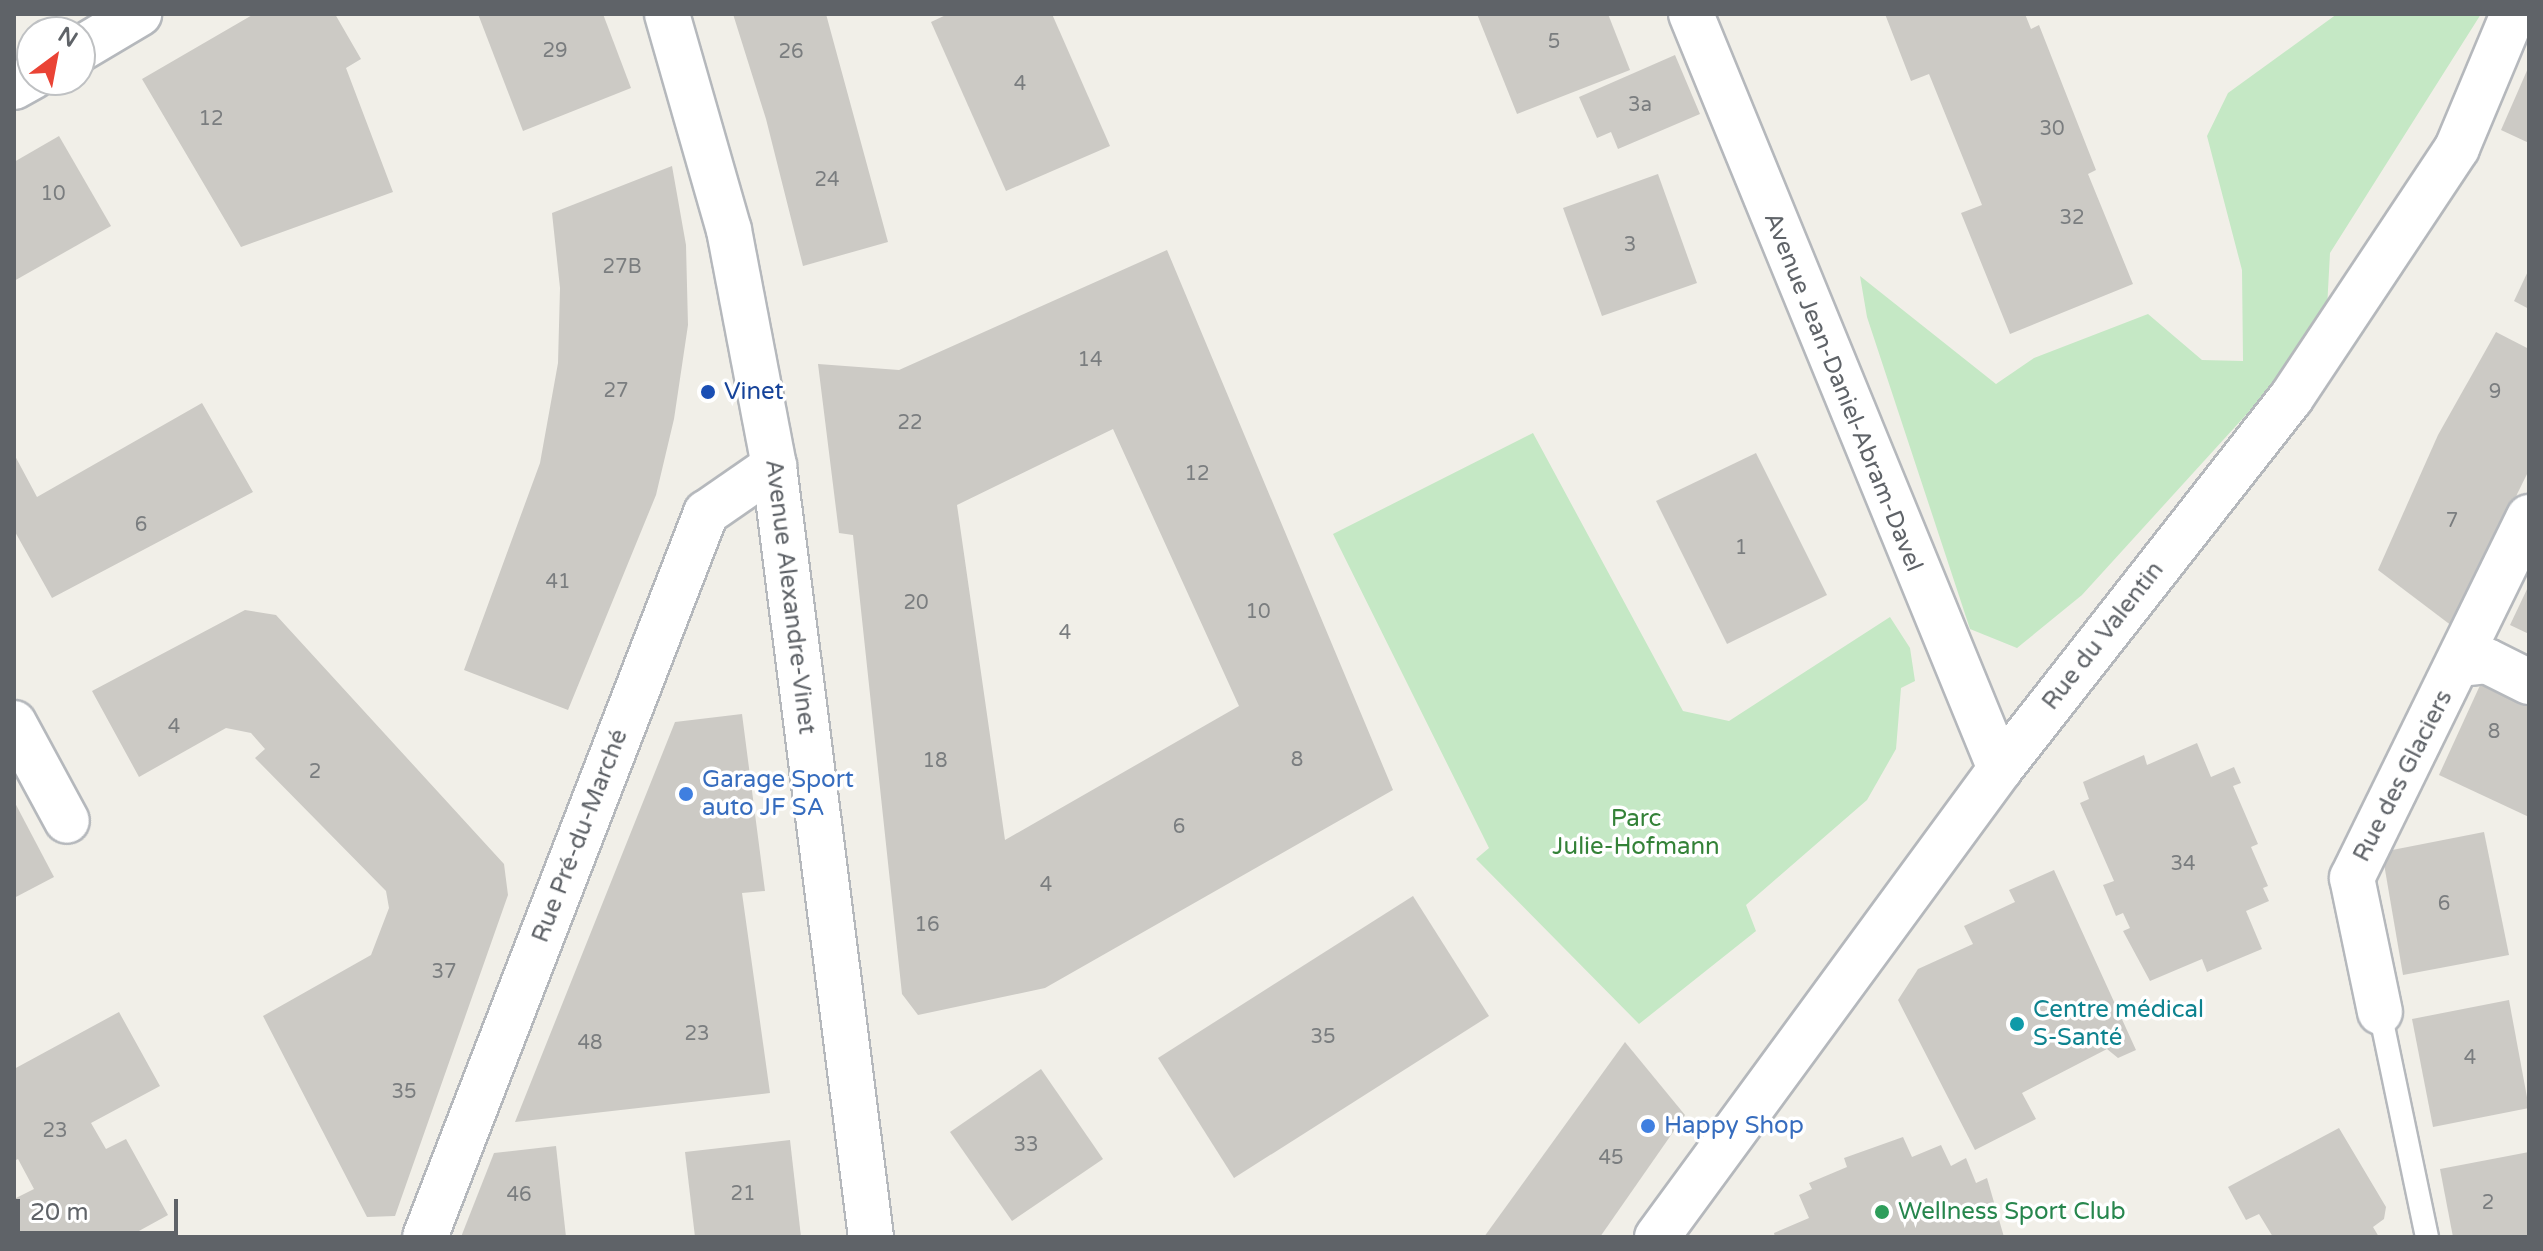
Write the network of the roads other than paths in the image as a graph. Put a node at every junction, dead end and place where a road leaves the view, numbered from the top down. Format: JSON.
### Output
{"nodes":[{"id":1,"x":139,"y":14,"type":"edge"},
{"id":2,"x":667,"y":14,"type":"edge"},
{"id":3,"x":1691,"y":14,"type":"edge"},
{"id":4,"x":2513,"y":14,"type":"edge"},
{"id":5,"x":96,"y":40,"type":"edge"},
{"id":6,"x":774,"y":466,"type":"junction"},
{"id":7,"x":2529,"y":517,"type":"edge"},
{"id":8,"x":2459,"y":664,"type":"junction"},
{"id":9,"x":2529,"y":682,"type":"edge"},
{"id":10,"x":14,"y":723,"type":"edge"},
{"id":11,"x":2000,"y":769,"type":"junction"},
{"id":12,"x":67,"y":821,"type":"dead end"},
{"id":13,"x":2380,"y":1012,"type":"joint"},
{"id":14,"x":425,"y":1237,"type":"edge"},
{"id":15,"x":871,"y":1237,"type":"edge"},
{"id":16,"x":1657,"y":1237,"type":"edge"},
{"id":17,"x":2427,"y":1237,"type":"edge"}],
"edges":[{"from":1,"to":5,"type":"street"},
{"from":2,"to":6,"type":"street","name":"Avenue Alexandre-Vinet"},
{"from":3,"to":11,"type":"street","name":"Avenue Jean-Daniel-Abram-Davel"},
{"from":4,"to":11,"type":"street","name":"Rue du Valentin"},
{"from":6,"to":14,"type":"street","name":"Rue Pré-du-Marché"},
{"from":6,"to":15,"type":"street","name":"Avenue Alexandre-Vinet"},
{"from":7,"to":8,"type":"street","name":"Rue des Glaciers"},
{"from":8,"to":9,"type":"street"},
{"from":8,"to":13,"type":"street","name":"Rue des Glaciers"},
{"from":10,"to":12,"type":"street"},
{"from":11,"to":16,"type":"street","name":"Rue du Valentin"},
{"from":13,"to":17,"type":"lane","name":"Rue des Glaciers"}]}
